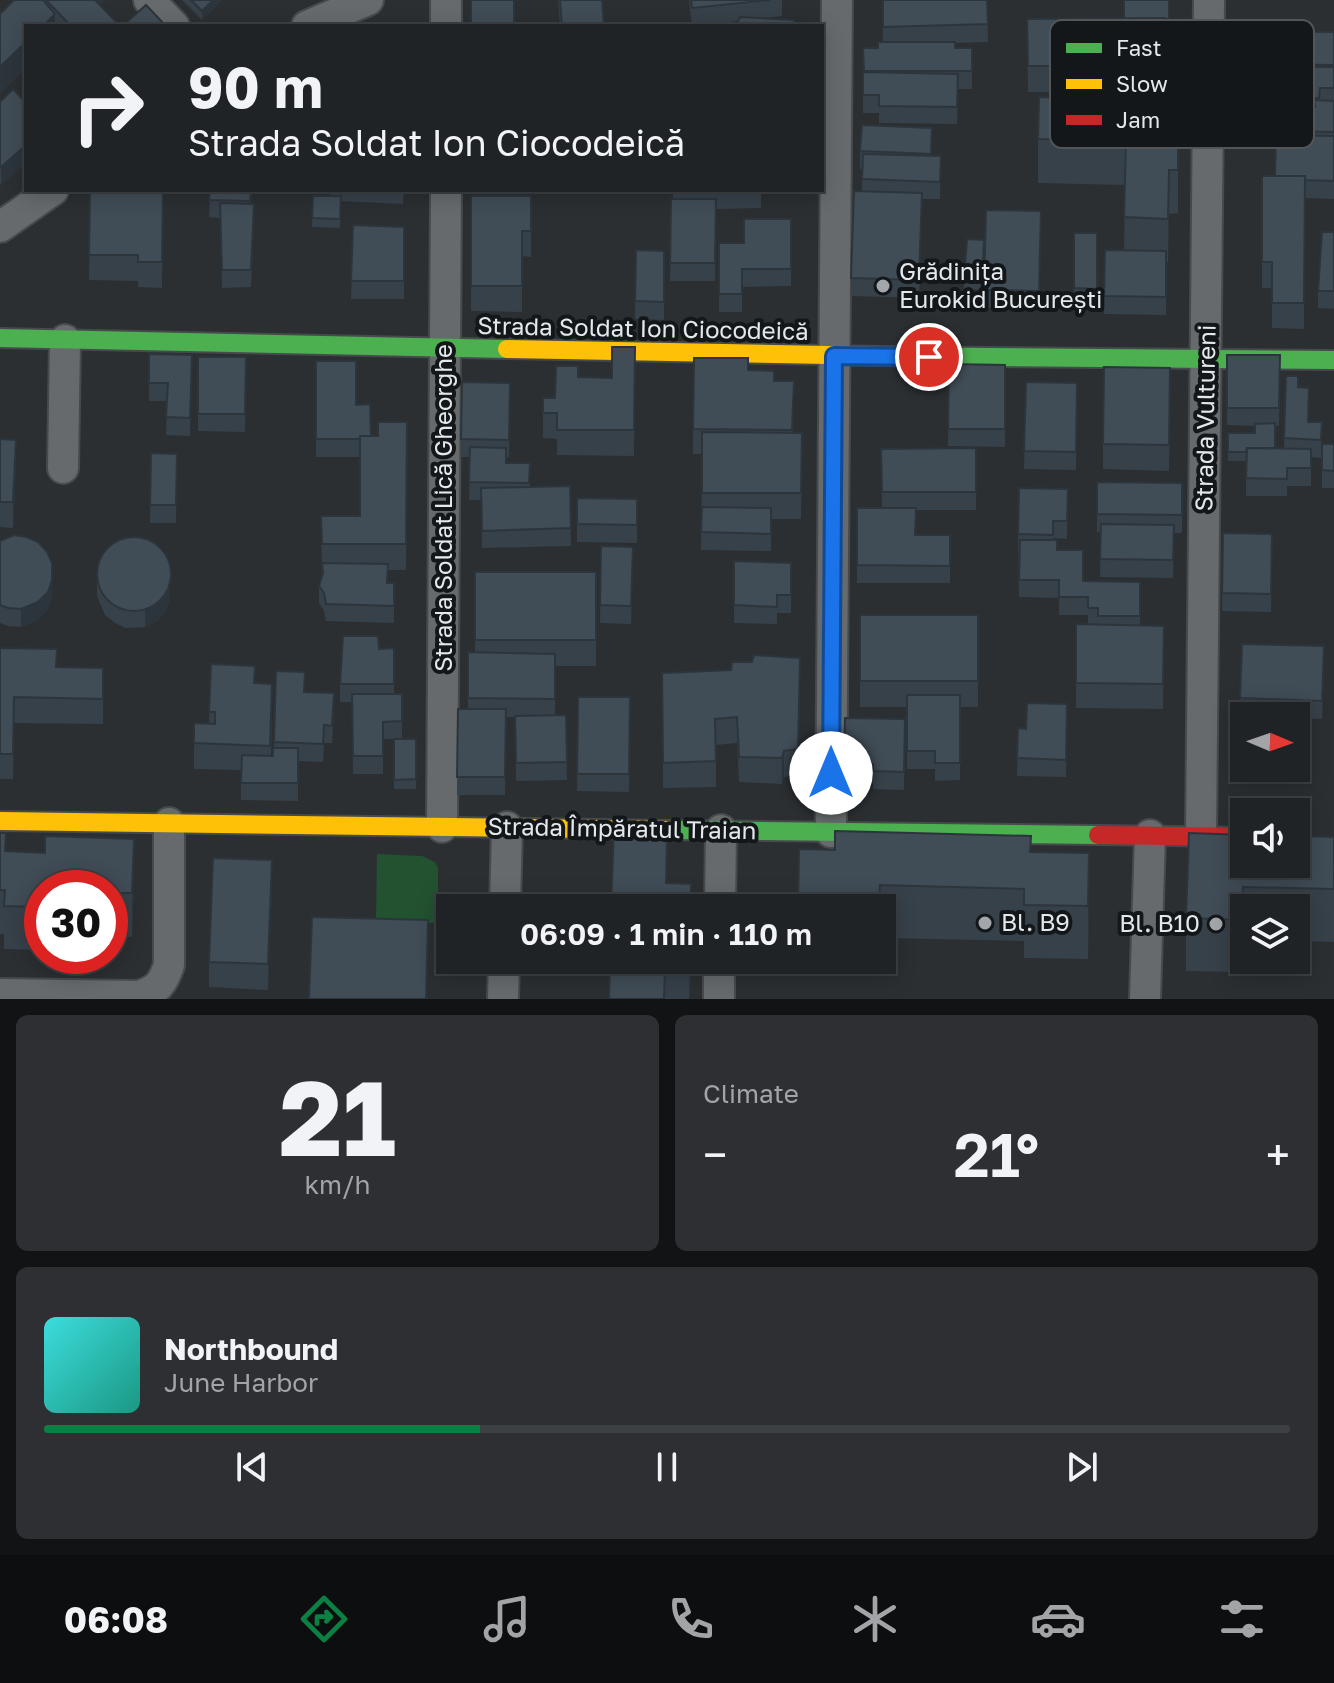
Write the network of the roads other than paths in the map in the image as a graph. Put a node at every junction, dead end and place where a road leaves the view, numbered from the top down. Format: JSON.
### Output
{"nodes":[{"id":1,"x":149,"y":0,"type":"edge"},
{"id":2,"x":368,"y":0,"type":"edge"},
{"id":3,"x":446,"y":0,"type":"edge"},
{"id":4,"x":837,"y":0,"type":"edge"},
{"id":5,"x":1209,"y":0,"type":"edge"},
{"id":6,"x":1209,"y":20,"type":"edge"},
{"id":7,"x":172,"y":24,"type":"edge"},
{"id":8,"x":312,"y":24,"type":"edge"},
{"id":9,"x":446,"y":24,"type":"edge"},
{"id":10,"x":1208,"y":148,"type":"edge"},
{"id":11,"x":49,"y":192,"type":"edge"},
{"id":12,"x":446,"y":192,"type":"edge"},
{"id":13,"x":5,"y":215,"type":"edge"},
{"id":14,"x":0,"y":338,"type":"edge"},
{"id":15,"x":65,"y":340,"type":"junction"},
{"id":16,"x":445,"y":349,"type":"junction"},
{"id":17,"x":834,"y":356,"type":"junction"},
{"id":18,"x":1207,"y":359,"type":"junction"},
{"id":19,"x":1334,"y":360,"type":"edge"},
{"id":20,"x":63,"y":468,"type":"dead end"},
{"id":21,"x":0,"y":821,"type":"edge"},
{"id":22,"x":169,"y":823,"type":"junction"},
{"id":23,"x":442,"y":827,"type":"junction"},
{"id":24,"x":507,"y":827,"type":"junction"},
{"id":25,"x":721,"y":830,"type":"junction"},
{"id":26,"x":831,"y":832,"type":"junction"},
{"id":27,"x":1150,"y":835,"type":"junction"},
{"id":28,"x":1201,"y":836,"type":"junction"},
{"id":29,"x":1230,"y":837,"type":"edge"},
{"id":30,"x":505,"y":894,"type":"edge"},
{"id":31,"x":720,"y":894,"type":"edge"},
{"id":32,"x":504,"y":974,"type":"edge"},
{"id":33,"x":719,"y":974,"type":"edge"},
{"id":34,"x":0,"y":994,"type":"edge"},
{"id":35,"x":503,"y":999,"type":"edge"},
{"id":36,"x":719,"y":999,"type":"edge"},
{"id":37,"x":1145,"y":999,"type":"edge"}],
"edges":[{"from":1,"to":7,"type":"street"},
{"from":2,"to":8,"type":"street"},
{"from":3,"to":9,"type":"street"},
{"from":4,"to":17,"type":"street"},
{"from":5,"to":6,"type":"street","name":"Strada Vultureni"},
{"from":10,"to":18,"type":"street","name":"Strada Vultureni"},
{"from":11,"to":13,"type":"street"},
{"from":12,"to":16,"type":"street","name":"Strada Soldat Lică Gheorghe"},
{"from":14,"to":15,"type":"street","name":"Strada Soldat Ion Ciocodeică"},
{"from":15,"to":16,"type":"street","name":"Strada Soldat Ion Ciocodeică"},
{"from":15,"to":20,"type":"street"},
{"from":16,"to":17,"type":"street","name":"Strada Soldat Ion Ciocodeică"},
{"from":16,"to":23,"type":"street","name":"Strada Soldat Lică Gheorghe"},
{"from":17,"to":18,"type":"street","name":"Strada Soldat Ion Ciocodeică"},
{"from":17,"to":26,"type":"street"},
{"from":18,"to":19,"type":"street","name":"Strada Soldat Ion Ciocodeică"},
{"from":18,"to":28,"type":"street","name":"Strada Vultureni"},
{"from":21,"to":22,"type":"street","name":"Strada Împăratul Traian"},
{"from":22,"to":23,"type":"street","name":"Strada Împăratul Traian"},
{"from":22,"to":34,"type":"street"},
{"from":23,"to":24,"type":"street","name":"Strada Împăratul Traian"},
{"from":24,"to":25,"type":"street","name":"Strada Împăratul Traian"},
{"from":24,"to":30,"type":"street"},
{"from":25,"to":26,"type":"street","name":"Strada Împăratul Traian"},
{"from":25,"to":31,"type":"street"},
{"from":26,"to":27,"type":"street","name":"Strada Împăratul Traian"},
{"from":27,"to":28,"type":"street","name":"Strada Împăratul Traian"},
{"from":27,"to":37,"type":"street"},
{"from":28,"to":29,"type":"street","name":"Strada Împăratul Traian"},
{"from":32,"to":35,"type":"street"},
{"from":33,"to":36,"type":"street"}]}
